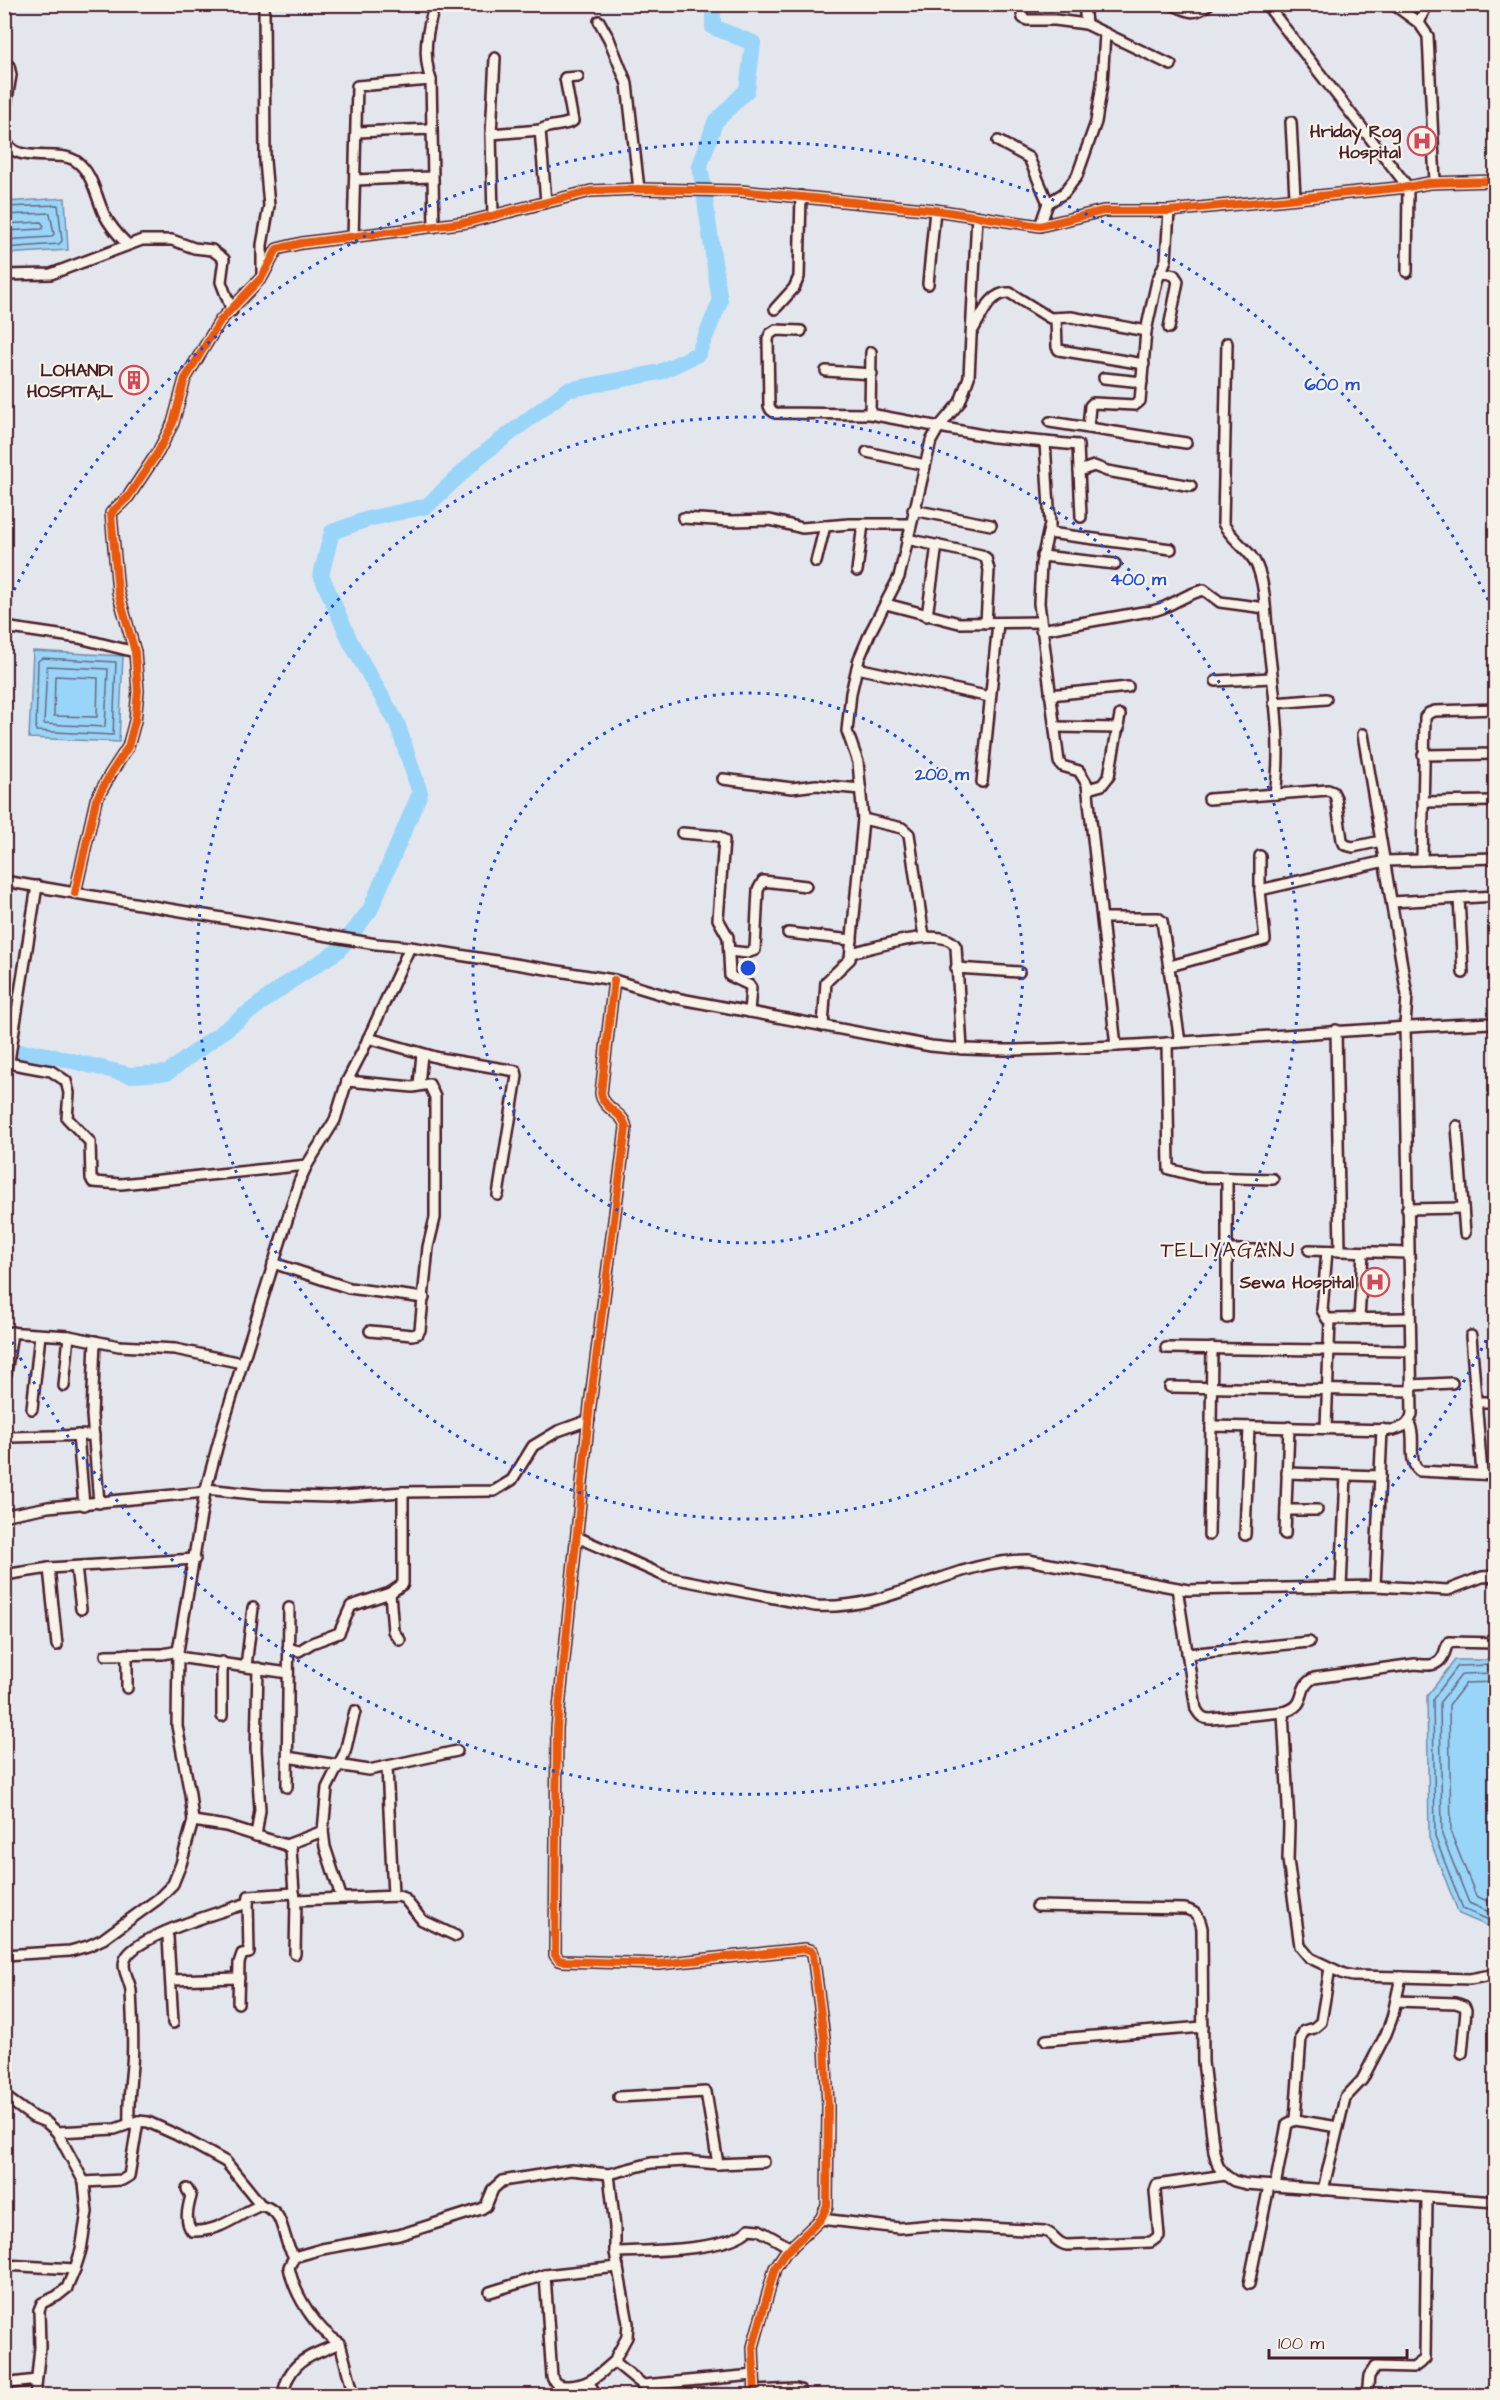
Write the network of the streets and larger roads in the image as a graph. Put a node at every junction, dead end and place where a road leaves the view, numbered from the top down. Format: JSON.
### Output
{"nodes":[{"id":1,"x":264,"y":4,"type":"edge"},
{"id":2,"x":435,"y":4,"type":"edge"},
{"id":3,"x":1020,"y":4,"type":"edge"},
{"id":4,"x":1084,"y":4,"type":"edge"},
{"id":5,"x":1171,"y":4,"type":"edge"},
{"id":6,"x":1209,"y":4,"type":"edge"},
{"id":7,"x":1266,"y":4,"type":"edge"},
{"id":8,"x":1394,"y":4,"type":"edge"},
{"id":9,"x":1427,"y":4,"type":"edge"},
{"id":10,"x":599,"y":21,"type":"dead end"},
{"id":11,"x":1419,"y":23,"type":"junction"},
{"id":12,"x":1086,"y":24,"type":"junction"},
{"id":13,"x":1105,"y":33,"type":"junction"},
{"id":14,"x":495,"y":58,"type":"dead end"},
{"id":15,"x":4,"y":64,"type":"edge"},
{"id":16,"x":1171,"y":65,"type":"dead end"},
{"id":17,"x":578,"y":77,"type":"dead end"},
{"id":18,"x":431,"y":80,"type":"junction"},
{"id":19,"x":4,"y":117,"type":"edge"},
{"id":20,"x":1291,"y":122,"type":"dead end"},
{"id":21,"x":430,"y":129,"type":"junction"},
{"id":22,"x":540,"y":130,"type":"junction"},
{"id":23,"x":357,"y":132,"type":"junction"},
{"id":24,"x":491,"y":134,"type":"junction"},
{"id":25,"x":4,"y":138,"type":"edge"},
{"id":26,"x":998,"y":141,"type":"dead end"},
{"id":27,"x":431,"y":177,"type":"junction"},
{"id":28,"x":355,"y":180,"type":"junction"},
{"id":29,"x":1496,"y":181,"type":"edge"},
{"id":30,"x":1435,"y":182,"type":"junction"},
{"id":31,"x":1408,"y":187,"type":"junction"},
{"id":32,"x":639,"y":189,"type":"junction"},
{"id":33,"x":801,"y":196,"type":"junction"},
{"id":34,"x":1295,"y":197,"type":"junction"},
{"id":35,"x":546,"y":202,"type":"junction"},
{"id":36,"x":1048,"y":202,"type":"junction"},
{"id":37,"x":935,"y":210,"type":"junction"},
{"id":38,"x":1169,"y":211,"type":"junction"},
{"id":39,"x":493,"y":216,"type":"junction"},
{"id":40,"x":977,"y":216,"type":"junction"},
{"id":41,"x":1040,"y":226,"type":"junction"},
{"id":42,"x":434,"y":227,"type":"junction"},
{"id":43,"x":353,"y":237,"type":"junction"},
{"id":44,"x":127,"y":244,"type":"junction"},
{"id":45,"x":1407,"y":272,"type":"dead end"},
{"id":46,"x":1161,"y":273,"type":"junction"},
{"id":47,"x":4,"y":275,"type":"edge"},
{"id":48,"x":262,"y":278,"type":"junction"},
{"id":49,"x":928,"y":284,"type":"dead end"},
{"id":50,"x":775,"y":309,"type":"dead end"},
{"id":51,"x":232,"y":310,"type":"junction"},
{"id":52,"x":1056,"y":319,"type":"junction"},
{"id":53,"x":1169,"y":328,"type":"dead end"},
{"id":54,"x":801,"y":331,"type":"dead end"},
{"id":55,"x":1146,"y":331,"type":"junction"},
{"id":56,"x":972,"y":332,"type":"junction"},
{"id":57,"x":1227,"y":343,"type":"dead end"},
{"id":58,"x":871,"y":352,"type":"dead end"},
{"id":59,"x":1144,"y":364,"type":"junction"},
{"id":60,"x":826,"y":371,"type":"dead end"},
{"id":61,"x":872,"y":374,"type":"junction"},
{"id":62,"x":1104,"y":378,"type":"dead end"},
{"id":63,"x":1142,"y":382,"type":"junction"},
{"id":64,"x":870,"y":414,"type":"junction"},
{"id":65,"x":1050,"y":422,"type":"dead end"},
{"id":66,"x":939,"y":427,"type":"junction"},
{"id":67,"x":1084,"y":427,"type":"junction"},
{"id":68,"x":1045,"y":442,"type":"junction"},
{"id":69,"x":1186,"y":443,"type":"dead end"},
{"id":70,"x":1078,"y":445,"type":"junction"},
{"id":71,"x":867,"y":452,"type":"dead end"},
{"id":72,"x":925,"y":465,"type":"junction"},
{"id":73,"x":1079,"y":471,"type":"junction"},
{"id":74,"x":1191,"y":486,"type":"dead end"},
{"id":75,"x":914,"y":510,"type":"junction"},
{"id":76,"x":1081,"y":517,"type":"dead end"},
{"id":77,"x":683,"y":518,"type":"dead end"},
{"id":78,"x":863,"y":524,"type":"junction"},
{"id":79,"x":911,"y":524,"type":"junction"},
{"id":80,"x":991,"y":525,"type":"dead end"},
{"id":81,"x":825,"y":526,"type":"junction"},
{"id":82,"x":1049,"y":533,"type":"junction"},
{"id":83,"x":908,"y":539,"type":"junction"},
{"id":84,"x":937,"y":545,"type":"junction"},
{"id":85,"x":1171,"y":549,"type":"dead end"},
{"id":86,"x":1042,"y":556,"type":"junction"},
{"id":87,"x":816,"y":562,"type":"dead end"},
{"id":88,"x":1115,"y":564,"type":"dead end"},
{"id":89,"x":857,"y":571,"type":"dead end"},
{"id":90,"x":886,"y":604,"type":"junction"},
{"id":91,"x":1265,"y":608,"type":"junction"},
{"id":92,"x":927,"y":616,"type":"junction"},
{"id":93,"x":986,"y":623,"type":"junction"},
{"id":94,"x":998,"y":623,"type":"junction"},
{"id":95,"x":1041,"y":626,"type":"junction"},
{"id":96,"x":4,"y":627,"type":"edge"},
{"id":97,"x":135,"y":652,"type":"junction"},
{"id":98,"x":857,"y":668,"type":"junction"},
{"id":99,"x":1271,"y":678,"type":"junction"},
{"id":100,"x":1216,"y":681,"type":"dead end"},
{"id":101,"x":1128,"y":687,"type":"dead end"},
{"id":102,"x":1050,"y":695,"type":"junction"},
{"id":103,"x":990,"y":697,"type":"junction"},
{"id":104,"x":1326,"y":699,"type":"dead end"},
{"id":105,"x":1274,"y":703,"type":"junction"},
{"id":106,"x":1496,"y":709,"type":"edge"},
{"id":107,"x":1120,"y":716,"type":"dead end"},
{"id":108,"x":1055,"y":727,"type":"junction"},
{"id":109,"x":1119,"y":728,"type":"junction"},
{"id":110,"x":1363,"y":734,"type":"dead end"},
{"id":111,"x":1496,"y":754,"type":"edge"},
{"id":112,"x":1423,"y":755,"type":"junction"},
{"id":113,"x":723,"y":779,"type":"dead end"},
{"id":114,"x":981,"y":782,"type":"dead end"},
{"id":115,"x":861,"y":789,"type":"junction"},
{"id":116,"x":1088,"y":789,"type":"junction"},
{"id":117,"x":1275,"y":794,"type":"junction"},
{"id":118,"x":1209,"y":799,"type":"dead end"},
{"id":119,"x":1496,"y":801,"type":"edge"},
{"id":120,"x":1423,"y":802,"type":"junction"},
{"id":121,"x":863,"y":819,"type":"junction"},
{"id":122,"x":682,"y":833,"type":"dead end"},
{"id":123,"x":1382,"y":841,"type":"junction"},
{"id":124,"x":1260,"y":856,"type":"dead end"},
{"id":125,"x":1496,"y":858,"type":"edge"},
{"id":126,"x":1422,"y":860,"type":"junction"},
{"id":127,"x":1385,"y":861,"type":"junction"},
{"id":128,"x":4,"y":881,"type":"edge"},
{"id":129,"x":37,"y":886,"type":"junction"},
{"id":130,"x":806,"y":886,"type":"dead end"},
{"id":131,"x":1260,"y":890,"type":"junction"},
{"id":132,"x":75,"y":893,"type":"junction"},
{"id":133,"x":1496,"y":896,"type":"edge"},
{"id":134,"x":1459,"y":898,"type":"junction"},
{"id":135,"x":1392,"y":902,"type":"junction"},
{"id":136,"x":1102,"y":918,"type":"junction"},
{"id":137,"x":788,"y":933,"type":"dead end"},
{"id":138,"x":924,"y":937,"type":"junction"},
{"id":139,"x":852,"y":940,"type":"junction"},
{"id":140,"x":410,"y":947,"type":"junction"},
{"id":141,"x":729,"y":951,"type":"junction"},
{"id":142,"x":851,"y":952,"type":"junction"},
{"id":143,"x":1170,"y":966,"type":"junction"},
{"id":144,"x":956,"y":969,"type":"junction"},
{"id":145,"x":1019,"y":972,"type":"dead end"},
{"id":146,"x":1463,"y":973,"type":"dead end"},
{"id":147,"x":614,"y":980,"type":"junction"},
{"id":148,"x":749,"y":1012,"type":"junction"},
{"id":149,"x":1496,"y":1023,"type":"edge"},
{"id":150,"x":823,"y":1026,"type":"junction"},
{"id":151,"x":1405,"y":1026,"type":"junction"},
{"id":152,"x":1336,"y":1030,"type":"junction"},
{"id":153,"x":368,"y":1038,"type":"junction"},
{"id":154,"x":1180,"y":1042,"type":"junction"},
{"id":155,"x":1167,"y":1043,"type":"junction"},
{"id":156,"x":1116,"y":1046,"type":"junction"},
{"id":157,"x":962,"y":1049,"type":"junction"},
{"id":158,"x":422,"y":1054,"type":"junction"},
{"id":159,"x":347,"y":1081,"type":"junction"},
{"id":160,"x":419,"y":1085,"type":"junction"},
{"id":161,"x":1457,"y":1126,"type":"dead end"},
{"id":162,"x":307,"y":1165,"type":"junction"},
{"id":163,"x":1227,"y":1178,"type":"junction"},
{"id":164,"x":1273,"y":1179,"type":"dead end"},
{"id":165,"x":498,"y":1195,"type":"dead end"},
{"id":166,"x":1463,"y":1208,"type":"junction"},
{"id":167,"x":1407,"y":1209,"type":"junction"},
{"id":168,"x":1465,"y":1233,"type":"dead end"},
{"id":169,"x":1227,"y":1250,"type":"junction"},
{"id":170,"x":1274,"y":1250,"type":"dead end"},
{"id":171,"x":1309,"y":1250,"type":"dead end"},
{"id":172,"x":1327,"y":1251,"type":"junction"},
{"id":173,"x":1340,"y":1251,"type":"junction"},
{"id":174,"x":1363,"y":1252,"type":"junction"},
{"id":175,"x":1408,"y":1253,"type":"junction"},
{"id":176,"x":273,"y":1263,"type":"junction"},
{"id":177,"x":424,"y":1298,"type":"junction"},
{"id":178,"x":1227,"y":1318,"type":"dead end"},
{"id":179,"x":1409,"y":1318,"type":"junction"},
{"id":180,"x":1359,"y":1319,"type":"junction"},
{"id":181,"x":1330,"y":1320,"type":"junction"},
{"id":182,"x":370,"y":1330,"type":"dead end"},
{"id":183,"x":8,"y":1332,"type":"edge"},
{"id":184,"x":40,"y":1335,"type":"junction"},
{"id":185,"x":69,"y":1336,"type":"junction"},
{"id":186,"x":1471,"y":1336,"type":"dead end"},
{"id":187,"x":95,"y":1341,"type":"junction"},
{"id":188,"x":1167,"y":1347,"type":"dead end"},
{"id":189,"x":1212,"y":1348,"type":"junction"},
{"id":190,"x":1329,"y":1350,"type":"junction"},
{"id":191,"x":1410,"y":1351,"type":"junction"},
{"id":192,"x":242,"y":1363,"type":"junction"},
{"id":193,"x":6,"y":1374,"type":"edge"},
{"id":194,"x":1452,"y":1383,"type":"dead end"},
{"id":195,"x":64,"y":1386,"type":"dead end"},
{"id":196,"x":1170,"y":1388,"type":"dead end"},
{"id":197,"x":1211,"y":1388,"type":"junction"},
{"id":198,"x":1411,"y":1388,"type":"junction"},
{"id":199,"x":1328,"y":1389,"type":"junction"},
{"id":200,"x":1476,"y":1402,"type":"junction"},
{"id":201,"x":1496,"y":1402,"type":"edge"},
{"id":202,"x":32,"y":1409,"type":"dead end"},
{"id":203,"x":589,"y":1420,"type":"junction"},
{"id":204,"x":1409,"y":1423,"type":"junction"},
{"id":205,"x":1211,"y":1426,"type":"junction"},
{"id":206,"x":1249,"y":1427,"type":"junction"},
{"id":207,"x":1290,"y":1427,"type":"junction"},
{"id":208,"x":1326,"y":1428,"type":"junction"},
{"id":209,"x":1382,"y":1429,"type":"junction"},
{"id":210,"x":78,"y":1435,"type":"junction"},
{"id":211,"x":94,"y":1435,"type":"junction"},
{"id":212,"x":12,"y":1437,"type":"dead end"},
{"id":213,"x":1287,"y":1473,"type":"junction"},
{"id":214,"x":1482,"y":1474,"type":"junction"},
{"id":215,"x":1346,"y":1475,"type":"junction"},
{"id":216,"x":1496,"y":1475,"type":"edge"},
{"id":217,"x":1380,"y":1476,"type":"junction"},
{"id":218,"x":206,"y":1491,"type":"junction"},
{"id":219,"x":403,"y":1492,"type":"junction"},
{"id":220,"x":99,"y":1503,"type":"junction"},
{"id":221,"x":84,"y":1505,"type":"junction"},
{"id":222,"x":1286,"y":1510,"type":"junction"},
{"id":223,"x":1317,"y":1510,"type":"dead end"},
{"id":224,"x":7,"y":1515,"type":"dead end"},
{"id":225,"x":1245,"y":1534,"type":"dead end"},
{"id":226,"x":1285,"y":1534,"type":"dead end"},
{"id":227,"x":1209,"y":1535,"type":"dead end"},
{"id":228,"x":577,"y":1537,"type":"junction"},
{"id":229,"x":195,"y":1558,"type":"junction"},
{"id":230,"x":76,"y":1567,"type":"junction"},
{"id":231,"x":49,"y":1568,"type":"junction"},
{"id":232,"x":4,"y":1575,"type":"edge"},
{"id":233,"x":1496,"y":1576,"type":"edge"},
{"id":234,"x":1375,"y":1586,"type":"junction"},
{"id":235,"x":1341,"y":1587,"type":"junction"},
{"id":236,"x":1177,"y":1588,"type":"junction"},
{"id":237,"x":390,"y":1593,"type":"junction"},
{"id":238,"x":253,"y":1608,"type":"dead end"},
{"id":239,"x":290,"y":1608,"type":"dead end"},
{"id":240,"x":81,"y":1610,"type":"dead end"},
{"id":241,"x":400,"y":1640,"type":"dead end"},
{"id":242,"x":1309,"y":1642,"type":"dead end"},
{"id":243,"x":1496,"y":1643,"type":"edge"},
{"id":244,"x":57,"y":1645,"type":"dead end"},
{"id":245,"x":288,"y":1648,"type":"junction"},
{"id":246,"x":106,"y":1654,"type":"dead end"},
{"id":247,"x":127,"y":1654,"type":"junction"},
{"id":248,"x":178,"y":1654,"type":"junction"},
{"id":249,"x":1187,"y":1654,"type":"junction"},
{"id":250,"x":222,"y":1662,"type":"junction"},
{"id":251,"x":246,"y":1666,"type":"junction"},
{"id":252,"x":258,"y":1668,"type":"junction"},
{"id":253,"x":288,"y":1673,"type":"junction"},
{"id":254,"x":127,"y":1688,"type":"dead end"},
{"id":255,"x":355,"y":1711,"type":"dead end"},
{"id":256,"x":1283,"y":1712,"type":"junction"},
{"id":257,"x":222,"y":1716,"type":"dead end"},
{"id":258,"x":457,"y":1751,"type":"dead end"},
{"id":259,"x":287,"y":1757,"type":"junction"},
{"id":260,"x":338,"y":1765,"type":"junction"},
{"id":261,"x":387,"y":1767,"type":"junction"},
{"id":262,"x":288,"y":1787,"type":"dead end"},
{"id":263,"x":193,"y":1821,"type":"junction"},
{"id":264,"x":323,"y":1831,"type":"junction"},
{"id":265,"x":256,"y":1836,"type":"junction"},
{"id":266,"x":286,"y":1845,"type":"junction"},
{"id":267,"x":295,"y":1896,"type":"junction"},
{"id":268,"x":341,"y":1896,"type":"junction"},
{"id":269,"x":393,"y":1896,"type":"junction"},
{"id":270,"x":248,"y":1903,"type":"junction"},
{"id":271,"x":1036,"y":1906,"type":"dead end"},
{"id":272,"x":165,"y":1932,"type":"junction"},
{"id":273,"x":456,"y":1936,"type":"dead end"},
{"id":274,"x":4,"y":1954,"type":"edge"},
{"id":275,"x":295,"y":1954,"type":"dead end"},
{"id":276,"x":1330,"y":1968,"type":"junction"},
{"id":277,"x":1496,"y":1974,"type":"edge"},
{"id":278,"x":1401,"y":1977,"type":"junction"},
{"id":279,"x":239,"y":1978,"type":"junction"},
{"id":280,"x":171,"y":1980,"type":"junction"},
{"id":281,"x":1396,"y":2001,"type":"junction"},
{"id":282,"x":238,"y":2003,"type":"dead end"},
{"id":283,"x":173,"y":2024,"type":"dead end"},
{"id":284,"x":1203,"y":2027,"type":"junction"},
{"id":285,"x":1046,"y":2040,"type":"dead end"},
{"id":286,"x":1461,"y":2053,"type":"dead end"},
{"id":287,"x":4,"y":2096,"type":"edge"},
{"id":288,"x":619,"y":2097,"type":"dead end"},
{"id":289,"x":1295,"y":2120,"type":"junction"},
{"id":290,"x":134,"y":2123,"type":"junction"},
{"id":291,"x":1338,"y":2127,"type":"junction"},
{"id":292,"x":57,"y":2133,"type":"junction"},
{"id":293,"x":764,"y":2162,"type":"dead end"},
{"id":294,"x":718,"y":2164,"type":"junction"},
{"id":295,"x":609,"y":2174,"type":"junction"},
{"id":296,"x":1225,"y":2175,"type":"junction"},
{"id":297,"x":84,"y":2182,"type":"junction"},
{"id":298,"x":1272,"y":2186,"type":"junction"},
{"id":299,"x":188,"y":2189,"type":"dead end"},
{"id":300,"x":1323,"y":2190,"type":"junction"},
{"id":301,"x":1427,"y":2198,"type":"junction"},
{"id":302,"x":1496,"y":2202,"type":"edge"},
{"id":303,"x":261,"y":2205,"type":"junction"},
{"id":304,"x":821,"y":2219,"type":"junction"},
{"id":305,"x":791,"y":2248,"type":"junction"},
{"id":306,"x":615,"y":2252,"type":"junction"},
{"id":307,"x":294,"y":2257,"type":"junction"},
{"id":308,"x":4,"y":2265,"type":"edge"},
{"id":309,"x":618,"y":2267,"type":"junction"},
{"id":310,"x":75,"y":2269,"type":"junction"},
{"id":311,"x":545,"y":2276,"type":"junction"},
{"id":312,"x":1249,"y":2284,"type":"dead end"},
{"id":313,"x":490,"y":2292,"type":"dead end"},
{"id":314,"x":340,"y":2343,"type":"junction"},
{"id":315,"x":615,"y":2361,"type":"junction"},
{"id":316,"x":754,"y":2375,"type":"junction"},
{"id":317,"x":36,"y":2380,"type":"junction"},
{"id":318,"x":589,"y":2383,"type":"junction"},
{"id":319,"x":4,"y":2384,"type":"edge"},
{"id":320,"x":641,"y":2384,"type":"junction"},
{"id":321,"x":755,"y":2393,"type":"edge"},
{"id":322,"x":35,"y":2396,"type":"edge"},
{"id":323,"x":283,"y":2396,"type":"edge"},
{"id":324,"x":354,"y":2396,"type":"edge"},
{"id":325,"x":597,"y":2396,"type":"edge"},
{"id":326,"x":638,"y":2396,"type":"edge"},
{"id":327,"x":801,"y":2396,"type":"edge"},
{"id":328,"x":1367,"y":2396,"type":"edge"}],
"edges":[{"from":1,"to":48,"type":"street"},
{"from":2,"to":18,"type":"street"},
{"from":3,"to":12,"type":"street"},
{"from":4,"to":12,"type":"street"},
{"from":5,"to":6,"type":"street"},
{"from":7,"to":31,"type":"street"},
{"from":8,"to":11,"type":"street"},
{"from":9,"to":11,"type":"street"},
{"from":10,"to":32,"type":"street"},
{"from":11,"to":30,"type":"street"},
{"from":12,"to":13,"type":"street"},
{"from":13,"to":16,"type":"street"},
{"from":13,"to":36,"type":"street"},
{"from":14,"to":24,"type":"street"},
{"from":15,"to":19,"type":"street"},
{"from":17,"to":22,"type":"street"},
{"from":18,"to":21,"type":"street"},
{"from":18,"to":23,"type":"street"},
{"from":20,"to":34,"type":"street"},
{"from":21,"to":23,"type":"street"},
{"from":21,"to":27,"type":"street"},
{"from":22,"to":24,"type":"street"},
{"from":22,"to":35,"type":"street"},
{"from":23,"to":28,"type":"street"},
{"from":24,"to":39,"type":"street"},
{"from":25,"to":44,"type":"street"},
{"from":26,"to":36,"type":"street"},
{"from":27,"to":28,"type":"street"},
{"from":27,"to":42,"type":"street"},
{"from":28,"to":43,"type":"street"},
{"from":29,"to":30,"type":"street"},
{"from":30,"to":31,"type":"street"},
{"from":31,"to":34,"type":"street"},
{"from":31,"to":45,"type":"street"},
{"from":32,"to":33,"type":"street"},
{"from":32,"to":35,"type":"street"},
{"from":33,"to":37,"type":"street"},
{"from":33,"to":50,"type":"street"},
{"from":34,"to":38,"type":"street"},
{"from":35,"to":39,"type":"street"},
{"from":36,"to":41,"type":"street"},
{"from":37,"to":40,"type":"street"},
{"from":37,"to":49,"type":"street"},
{"from":38,"to":41,"type":"street"},
{"from":38,"to":46,"type":"street"},
{"from":39,"to":42,"type":"street"},
{"from":40,"to":41,"type":"street"},
{"from":40,"to":56,"type":"street"},
{"from":42,"to":43,"type":"street"},
{"from":43,"to":48,"type":"street"},
{"from":44,"to":47,"type":"street"},
{"from":44,"to":51,"type":"street"},
{"from":46,"to":53,"type":"street"},
{"from":46,"to":55,"type":"street"},
{"from":48,"to":51,"type":"street"},
{"from":51,"to":97,"type":"street"},
{"from":52,"to":55,"type":"street"},
{"from":52,"to":56,"type":"street"},
{"from":52,"to":59,"type":"street"},
{"from":54,"to":64,"type":"street"},
{"from":55,"to":59,"type":"street"},
{"from":56,"to":66,"type":"street"},
{"from":57,"to":91,"type":"street"},
{"from":58,"to":61,"type":"street"},
{"from":59,"to":63,"type":"street"},
{"from":60,"to":61,"type":"street"},
{"from":61,"to":64,"type":"street"},
{"from":62,"to":63,"type":"street"},
{"from":63,"to":67,"type":"street"},
{"from":64,"to":66,"type":"street"},
{"from":65,"to":67,"type":"street"},
{"from":66,"to":68,"type":"street"},
{"from":66,"to":72,"type":"street"},
{"from":67,"to":69,"type":"street"},
{"from":67,"to":70,"type":"street"},
{"from":68,"to":70,"type":"street"},
{"from":68,"to":82,"type":"street"},
{"from":70,"to":73,"type":"street"},
{"from":71,"to":72,"type":"street"},
{"from":72,"to":75,"type":"street"},
{"from":73,"to":74,"type":"street"},
{"from":73,"to":76,"type":"street"},
{"from":75,"to":79,"type":"street"},
{"from":75,"to":80,"type":"street"},
{"from":77,"to":81,"type":"street"},
{"from":78,"to":79,"type":"street"},
{"from":78,"to":81,"type":"street"},
{"from":78,"to":89,"type":"street"},
{"from":79,"to":83,"type":"street"},
{"from":81,"to":87,"type":"street"},
{"from":82,"to":85,"type":"street"},
{"from":82,"to":86,"type":"street"},
{"from":83,"to":84,"type":"street"},
{"from":83,"to":90,"type":"street"},
{"from":84,"to":92,"type":"street"},
{"from":84,"to":93,"type":"street"},
{"from":86,"to":88,"type":"street"},
{"from":86,"to":95,"type":"street"},
{"from":90,"to":92,"type":"street"},
{"from":90,"to":98,"type":"street"},
{"from":91,"to":95,"type":"street"},
{"from":91,"to":99,"type":"street"},
{"from":92,"to":93,"type":"street"},
{"from":93,"to":94,"type":"street"},
{"from":94,"to":95,"type":"street"},
{"from":94,"to":103,"type":"street"},
{"from":95,"to":102,"type":"street"},
{"from":96,"to":97,"type":"street"},
{"from":97,"to":132,"type":"street"},
{"from":98,"to":103,"type":"street"},
{"from":98,"to":115,"type":"street"},
{"from":99,"to":100,"type":"street"},
{"from":99,"to":105,"type":"street"},
{"from":101,"to":102,"type":"street"},
{"from":102,"to":108,"type":"street"},
{"from":103,"to":114,"type":"street"},
{"from":104,"to":105,"type":"street"},
{"from":105,"to":117,"type":"street"},
{"from":106,"to":112,"type":"street"},
{"from":107,"to":109,"type":"street"},
{"from":108,"to":109,"type":"street"},
{"from":108,"to":116,"type":"street"},
{"from":109,"to":116,"type":"street"},
{"from":110,"to":123,"type":"street"},
{"from":111,"to":112,"type":"street"},
{"from":112,"to":120,"type":"street"},
{"from":113,"to":115,"type":"street"},
{"from":115,"to":121,"type":"street"},
{"from":116,"to":136,"type":"street"},
{"from":117,"to":118,"type":"street"},
{"from":117,"to":123,"type":"street"},
{"from":119,"to":120,"type":"street"},
{"from":120,"to":126,"type":"street"},
{"from":121,"to":138,"type":"street"},
{"from":121,"to":139,"type":"street"},
{"from":122,"to":141,"type":"street"},
{"from":123,"to":127,"type":"street"},
{"from":124,"to":131,"type":"street"},
{"from":125,"to":126,"type":"street"},
{"from":126,"to":127,"type":"street"},
{"from":127,"to":131,"type":"street"},
{"from":127,"to":135,"type":"street"},
{"from":128,"to":129,"type":"street"},
{"from":129,"to":132,"type":"street"},
{"from":129,"to":162,"type":"street"},
{"from":130,"to":141,"type":"street"},
{"from":131,"to":143,"type":"street"},
{"from":132,"to":140,"type":"street"},
{"from":133,"to":134,"type":"street"},
{"from":134,"to":135,"type":"street"},
{"from":134,"to":146,"type":"street"},
{"from":135,"to":151,"type":"street"},
{"from":136,"to":143,"type":"street"},
{"from":136,"to":156,"type":"street"},
{"from":137,"to":139,"type":"street"},
{"from":138,"to":142,"type":"street"},
{"from":138,"to":144,"type":"street"},
{"from":139,"to":142,"type":"street"},
{"from":140,"to":147,"type":"street"},
{"from":140,"to":153,"type":"street"},
{"from":141,"to":148,"type":"street"},
{"from":142,"to":150,"type":"street"},
{"from":143,"to":154,"type":"street"},
{"from":144,"to":145,"type":"street"},
{"from":144,"to":157,"type":"street"},
{"from":147,"to":148,"type":"street"},
{"from":147,"to":203,"type":"street"},
{"from":148,"to":150,"type":"street"},
{"from":149,"to":151,"type":"street"},
{"from":150,"to":157,"type":"street"},
{"from":151,"to":152,"type":"street"},
{"from":151,"to":167,"type":"street"},
{"from":152,"to":154,"type":"street"},
{"from":152,"to":173,"type":"street"},
{"from":153,"to":158,"type":"street"},
{"from":153,"to":159,"type":"street"},
{"from":154,"to":155,"type":"street"},
{"from":155,"to":156,"type":"street"},
{"from":155,"to":163,"type":"street"},
{"from":156,"to":157,"type":"street"},
{"from":158,"to":160,"type":"street"},
{"from":158,"to":165,"type":"street"},
{"from":159,"to":160,"type":"street"},
{"from":159,"to":162,"type":"street"},
{"from":160,"to":177,"type":"street"},
{"from":161,"to":166,"type":"street"},
{"from":162,"to":176,"type":"street"},
{"from":163,"to":164,"type":"street"},
{"from":163,"to":169,"type":"street"},
{"from":166,"to":167,"type":"street"},
{"from":166,"to":168,"type":"street"},
{"from":167,"to":175,"type":"street"},
{"from":169,"to":170,"type":"street"},
{"from":169,"to":178,"type":"street"},
{"from":171,"to":172,"type":"street"},
{"from":172,"to":173,"type":"street"},
{"from":172,"to":181,"type":"street"},
{"from":173,"to":174,"type":"street"},
{"from":174,"to":175,"type":"street"},
{"from":174,"to":180,"type":"street"},
{"from":175,"to":179,"type":"street"},
{"from":176,"to":177,"type":"street"},
{"from":176,"to":192,"type":"street"},
{"from":177,"to":182,"type":"street"},
{"from":179,"to":180,"type":"street"},
{"from":179,"to":191,"type":"street"},
{"from":180,"to":181,"type":"street"},
{"from":181,"to":190,"type":"street"},
{"from":183,"to":184,"type":"street"},
{"from":183,"to":193,"type":"street"},
{"from":184,"to":185,"type":"street"},
{"from":184,"to":202,"type":"street"},
{"from":185,"to":187,"type":"street"},
{"from":185,"to":195,"type":"street"},
{"from":186,"to":200,"type":"street"},
{"from":187,"to":192,"type":"street"},
{"from":187,"to":211,"type":"street"},
{"from":188,"to":189,"type":"street"},
{"from":189,"to":190,"type":"street"},
{"from":189,"to":197,"type":"street"},
{"from":190,"to":191,"type":"street"},
{"from":190,"to":199,"type":"street"},
{"from":191,"to":198,"type":"street"},
{"from":192,"to":218,"type":"street"},
{"from":194,"to":198,"type":"street"},
{"from":196,"to":197,"type":"street"},
{"from":197,"to":199,"type":"street"},
{"from":197,"to":205,"type":"street"},
{"from":198,"to":199,"type":"street"},
{"from":198,"to":204,"type":"street"},
{"from":199,"to":208,"type":"street"},
{"from":200,"to":201,"type":"street"},
{"from":200,"to":214,"type":"street"},
{"from":203,"to":219,"type":"street"},
{"from":203,"to":228,"type":"street"},
{"from":204,"to":209,"type":"street"},
{"from":204,"to":214,"type":"street"},
{"from":205,"to":206,"type":"street"},
{"from":205,"to":227,"type":"street"},
{"from":206,"to":207,"type":"street"},
{"from":206,"to":225,"type":"street"},
{"from":207,"to":208,"type":"street"},
{"from":207,"to":213,"type":"street"},
{"from":208,"to":209,"type":"street"},
{"from":209,"to":217,"type":"street"},
{"from":210,"to":211,"type":"street"},
{"from":210,"to":212,"type":"street"},
{"from":210,"to":221,"type":"street"},
{"from":211,"to":220,"type":"street"},
{"from":213,"to":215,"type":"street"},
{"from":213,"to":222,"type":"street"},
{"from":214,"to":216,"type":"street"},
{"from":215,"to":217,"type":"street"},
{"from":215,"to":235,"type":"street"},
{"from":217,"to":234,"type":"street"},
{"from":218,"to":219,"type":"street"},
{"from":218,"to":220,"type":"street"},
{"from":218,"to":229,"type":"street"},
{"from":219,"to":237,"type":"street"},
{"from":220,"to":221,"type":"street"},
{"from":221,"to":224,"type":"street"},
{"from":222,"to":223,"type":"street"},
{"from":222,"to":226,"type":"street"},
{"from":228,"to":236,"type":"street"},
{"from":228,"to":304,"type":"street"},
{"from":229,"to":230,"type":"street"},
{"from":229,"to":248,"type":"street"},
{"from":230,"to":231,"type":"street"},
{"from":230,"to":240,"type":"street"},
{"from":231,"to":232,"type":"street"},
{"from":231,"to":244,"type":"street"},
{"from":233,"to":234,"type":"street"},
{"from":234,"to":235,"type":"street"},
{"from":235,"to":236,"type":"street"},
{"from":236,"to":249,"type":"street"},
{"from":237,"to":241,"type":"street"},
{"from":237,"to":245,"type":"street"},
{"from":238,"to":251,"type":"street"},
{"from":239,"to":245,"type":"street"},
{"from":242,"to":249,"type":"street"},
{"from":243,"to":256,"type":"street"},
{"from":245,"to":253,"type":"street"},
{"from":246,"to":247,"type":"street"},
{"from":247,"to":248,"type":"street"},
{"from":247,"to":254,"type":"street"},
{"from":248,"to":250,"type":"street"},
{"from":248,"to":263,"type":"street"},
{"from":249,"to":256,"type":"street"},
{"from":250,"to":251,"type":"street"},
{"from":250,"to":257,"type":"street"},
{"from":251,"to":252,"type":"street"},
{"from":252,"to":253,"type":"street"},
{"from":252,"to":265,"type":"street"},
{"from":253,"to":259,"type":"street"},
{"from":255,"to":260,"type":"street"},
{"from":256,"to":276,"type":"street"},
{"from":258,"to":261,"type":"street"},
{"from":259,"to":260,"type":"street"},
{"from":259,"to":262,"type":"street"},
{"from":260,"to":261,"type":"street"},
{"from":260,"to":264,"type":"street"},
{"from":261,"to":269,"type":"street"},
{"from":263,"to":265,"type":"street"},
{"from":263,"to":274,"type":"street"},
{"from":264,"to":266,"type":"street"},
{"from":264,"to":268,"type":"street"},
{"from":265,"to":266,"type":"street"},
{"from":266,"to":267,"type":"street"},
{"from":267,"to":268,"type":"street"},
{"from":267,"to":270,"type":"street"},
{"from":267,"to":275,"type":"street"},
{"from":268,"to":269,"type":"street"},
{"from":269,"to":273,"type":"street"},
{"from":270,"to":272,"type":"street"},
{"from":270,"to":279,"type":"street"},
{"from":271,"to":284,"type":"street"},
{"from":272,"to":280,"type":"street"},
{"from":272,"to":290,"type":"street"},
{"from":276,"to":278,"type":"street"},
{"from":276,"to":289,"type":"street"},
{"from":277,"to":278,"type":"street"},
{"from":278,"to":281,"type":"street"},
{"from":279,"to":280,"type":"street"},
{"from":279,"to":282,"type":"street"},
{"from":280,"to":283,"type":"street"},
{"from":281,"to":286,"type":"street"},
{"from":281,"to":291,"type":"street"},
{"from":284,"to":285,"type":"street"},
{"from":284,"to":296,"type":"street"},
{"from":287,"to":292,"type":"street"},
{"from":288,"to":294,"type":"street"},
{"from":289,"to":291,"type":"street"},
{"from":289,"to":298,"type":"street"},
{"from":290,"to":292,"type":"street"},
{"from":290,"to":297,"type":"street"},
{"from":290,"to":303,"type":"street"},
{"from":291,"to":300,"type":"street"},
{"from":292,"to":297,"type":"street"},
{"from":293,"to":294,"type":"street"},
{"from":294,"to":295,"type":"street"},
{"from":295,"to":306,"type":"street"},
{"from":295,"to":307,"type":"street"},
{"from":296,"to":298,"type":"street"},
{"from":296,"to":304,"type":"street"},
{"from":297,"to":310,"type":"street"},
{"from":298,"to":300,"type":"street"},
{"from":298,"to":312,"type":"street"},
{"from":299,"to":303,"type":"street"},
{"from":300,"to":301,"type":"street"},
{"from":301,"to":302,"type":"street"},
{"from":301,"to":328,"type":"street"},
{"from":303,"to":307,"type":"street"},
{"from":304,"to":305,"type":"street"},
{"from":305,"to":306,"type":"street"},
{"from":305,"to":316,"type":"street"},
{"from":306,"to":309,"type":"street"},
{"from":307,"to":314,"type":"street"},
{"from":308,"to":310,"type":"street"},
{"from":309,"to":311,"type":"street"},
{"from":309,"to":315,"type":"street"},
{"from":310,"to":317,"type":"street"},
{"from":311,"to":313,"type":"street"},
{"from":311,"to":318,"type":"street"},
{"from":314,"to":323,"type":"street"},
{"from":314,"to":324,"type":"street"},
{"from":315,"to":318,"type":"street"},
{"from":315,"to":320,"type":"street"},
{"from":316,"to":320,"type":"street"},
{"from":316,"to":321,"type":"street"},
{"from":317,"to":319,"type":"street"},
{"from":317,"to":322,"type":"street"},
{"from":318,"to":325,"type":"street"},
{"from":320,"to":326,"type":"street"},
{"from":321,"to":327,"type":"street"}]}
